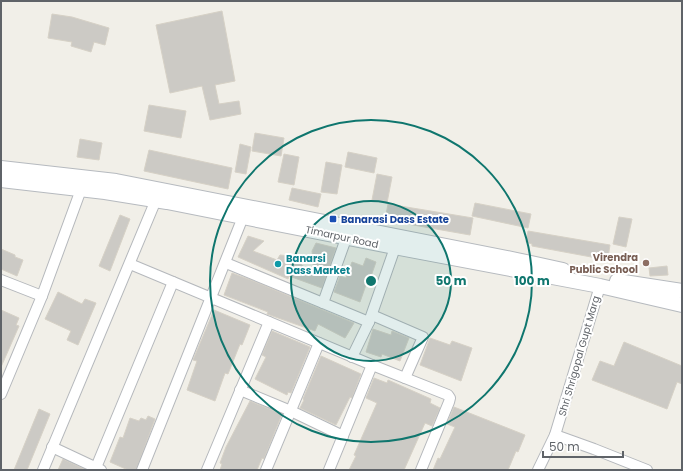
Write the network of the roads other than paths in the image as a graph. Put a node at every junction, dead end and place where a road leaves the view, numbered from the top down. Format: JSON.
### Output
{"nodes":[{"id":1,"x":1,"y":168,"type":"edge"},
{"id":2,"x":1,"y":180,"type":"edge"},
{"id":3,"x":83,"y":183,"type":"junction"},
{"id":4,"x":159,"y":195,"type":"junction"},
{"id":5,"x":245,"y":212,"type":"junction"},
{"id":6,"x":348,"y":232,"type":"junction"},
{"id":7,"x":397,"y":242,"type":"junction"},
{"id":8,"x":226,"y":262,"type":"junction"},
{"id":9,"x":130,"y":264,"type":"junction"},
{"id":10,"x":1,"y":280,"type":"edge"},
{"id":11,"x":174,"y":282,"type":"junction"},
{"id":12,"x":601,"y":283,"type":"junction"},
{"id":13,"x":682,"y":291,"type":"edge"},
{"id":14,"x":42,"y":296,"type":"junction"},
{"id":15,"x":211,"y":298,"type":"junction"},
{"id":16,"x":322,"y":303,"type":"junction"},
{"id":17,"x":682,"y":304,"type":"edge"},
{"id":18,"x":370,"y":318,"type":"junction"},
{"id":19,"x":269,"y":322,"type":"junction"},
{"id":20,"x":319,"y":343,"type":"junction"},
{"id":21,"x":352,"y":357,"type":"junction"},
{"id":22,"x":372,"y":365,"type":"junction"},
{"id":23,"x":405,"y":378,"type":"junction"},
{"id":24,"x":240,"y":390,"type":"junction"},
{"id":25,"x":1,"y":394,"type":"edge"},
{"id":26,"x":291,"y":411,"type":"junction"},
{"id":27,"x":556,"y":435,"type":"junction"},
{"id":28,"x":343,"y":436,"type":"junction"},
{"id":29,"x":52,"y":447,"type":"junction"},
{"id":30,"x":97,"y":469,"type":"edge"},
{"id":31,"x":43,"y":470,"type":"edge"},
{"id":32,"x":142,"y":470,"type":"edge"},
{"id":33,"x":207,"y":470,"type":"edge"},
{"id":34,"x":266,"y":470,"type":"edge"},
{"id":35,"x":329,"y":470,"type":"edge"},
{"id":36,"x":421,"y":470,"type":"edge"},
{"id":37,"x":538,"y":470,"type":"edge"},
{"id":38,"x":647,"y":470,"type":"edge"}],
"edges":[{"from":1,"to":3,"type":"street","name":"Timarpur Road"},
{"from":2,"to":3,"type":"street","name":"Timarpur Road"},
{"from":3,"to":4,"type":"street","name":"Timarpur Road"},
{"from":3,"to":14,"type":"street"},
{"from":4,"to":5,"type":"street","name":"Timarpur Road"},
{"from":4,"to":9,"type":"street"},
{"from":5,"to":6,"type":"street","name":"Timarpur Road"},
{"from":5,"to":8,"type":"street"},
{"from":6,"to":7,"type":"street","name":"Timarpur Road"},
{"from":6,"to":16,"type":"street"},
{"from":7,"to":12,"type":"street","name":"Timarpur Road"},
{"from":7,"to":18,"type":"street"},
{"from":8,"to":15,"type":"street"},
{"from":8,"to":16,"type":"street"},
{"from":9,"to":11,"type":"street"},
{"from":9,"to":29,"type":"street"},
{"from":10,"to":14,"type":"street"},
{"from":11,"to":15,"type":"street"},
{"from":11,"to":30,"type":"street"},
{"from":12,"to":13,"type":"street","name":"Timarpur Road"},
{"from":12,"to":17,"type":"street","name":"Timarpur Road"},
{"from":12,"to":27,"type":"street","name":"Shri Shrigopal Gupt Marg"},
{"from":14,"to":25,"type":"street"},
{"from":15,"to":19,"type":"street"},
{"from":15,"to":32,"type":"street"},
{"from":16,"to":18,"type":"street"},
{"from":18,"to":21,"type":"street"},
{"from":18,"to":23,"type":"street"},
{"from":19,"to":20,"type":"street"},
{"from":19,"to":24,"type":"street"},
{"from":20,"to":21,"type":"street"},
{"from":20,"to":26,"type":"street"},
{"from":21,"to":22,"type":"street"},
{"from":22,"to":23,"type":"street"},
{"from":22,"to":28,"type":"street"},
{"from":23,"to":36,"type":"street"},
{"from":24,"to":26,"type":"street"},
{"from":24,"to":33,"type":"street"},
{"from":26,"to":28,"type":"street"},
{"from":26,"to":34,"type":"street"},
{"from":27,"to":37,"type":"street","name":"Shri Shrigopal Gupt Marg"},
{"from":27,"to":38,"type":"street"},
{"from":28,"to":35,"type":"street"},
{"from":29,"to":30,"type":"street"},
{"from":29,"to":31,"type":"street"}]}
